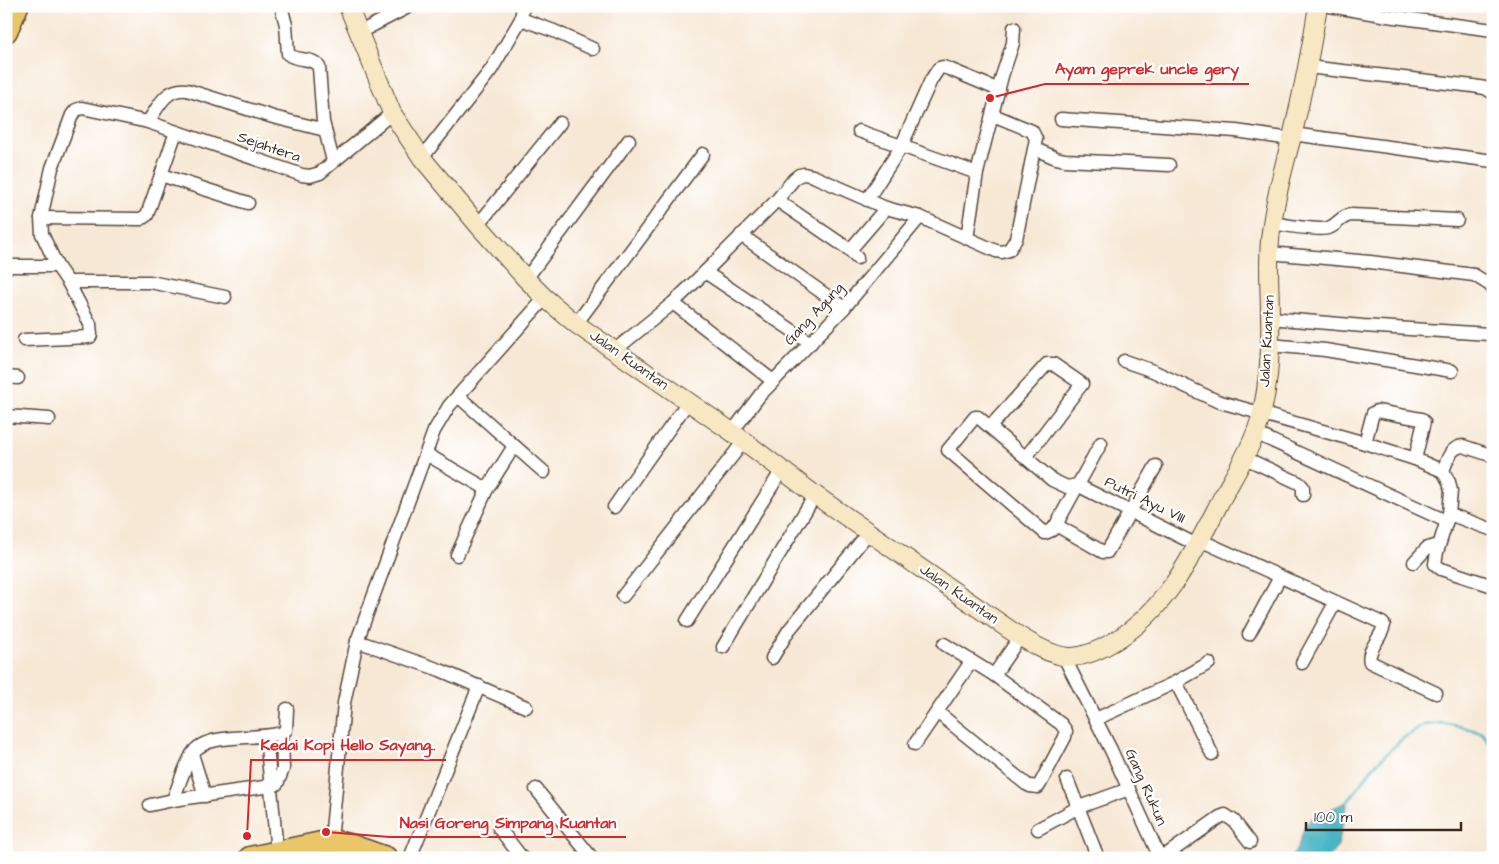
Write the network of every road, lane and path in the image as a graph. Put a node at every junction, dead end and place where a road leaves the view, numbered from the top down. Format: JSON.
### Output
{"nodes":[{"id":1,"x":17,"y":6,"type":"edge"},
{"id":2,"x":281,"y":6,"type":"edge"},
{"id":3,"x":348,"y":6,"type":"edge"},
{"id":4,"x":410,"y":6,"type":"edge"},
{"id":5,"x":1318,"y":6,"type":"edge"},
{"id":6,"x":1330,"y":6,"type":"edge"},
{"id":7,"x":522,"y":13,"type":"edge"},
{"id":8,"x":1014,"y":28,"type":"dead end"},
{"id":9,"x":1493,"y":30,"type":"edge"},
{"id":10,"x":6,"y":31,"type":"edge"},
{"id":11,"x":358,"y":33,"type":"junction"},
{"id":12,"x":593,"y":49,"type":"dead end"},
{"id":13,"x":1308,"y":67,"type":"junction"},
{"id":14,"x":999,"y":90,"type":"junction"},
{"id":15,"x":1493,"y":93,"type":"edge"},
{"id":16,"x":392,"y":113,"type":"junction"},
{"id":17,"x":993,"y":114,"type":"junction"},
{"id":18,"x":1061,"y":119,"type":"dead end"},
{"id":19,"x":148,"y":122,"type":"junction"},
{"id":20,"x":560,"y":122,"type":"dead end"},
{"id":21,"x":325,"y":130,"type":"junction"},
{"id":22,"x":859,"y":131,"type":"dead end"},
{"id":23,"x":176,"y":132,"type":"junction"},
{"id":24,"x":1291,"y":137,"type":"junction"},
{"id":25,"x":629,"y":140,"type":"dead end"},
{"id":26,"x":901,"y":147,"type":"junction"},
{"id":27,"x":1035,"y":149,"type":"junction"},
{"id":28,"x":703,"y":154,"type":"dead end"},
{"id":29,"x":422,"y":158,"type":"junction"},
{"id":30,"x":333,"y":161,"type":"junction"},
{"id":31,"x":1493,"y":161,"type":"edge"},
{"id":32,"x":1168,"y":165,"type":"dead end"},
{"id":33,"x":977,"y":173,"type":"junction"},
{"id":34,"x":161,"y":175,"type":"junction"},
{"id":35,"x":777,"y":200,"type":"junction"},
{"id":36,"x":867,"y":200,"type":"junction"},
{"id":37,"x":248,"y":203,"type":"dead end"},
{"id":38,"x":886,"y":208,"type":"junction"},
{"id":39,"x":41,"y":218,"type":"junction"},
{"id":40,"x":920,"y":218,"type":"junction"},
{"id":41,"x":1457,"y":220,"type":"dead end"},
{"id":42,"x":1272,"y":224,"type":"junction"},
{"id":43,"x":478,"y":225,"type":"junction"},
{"id":44,"x":741,"y":235,"type":"junction"},
{"id":45,"x":968,"y":238,"type":"junction"},
{"id":46,"x":1269,"y":253,"type":"junction"},
{"id":47,"x":6,"y":266,"type":"edge"},
{"id":48,"x":56,"y":266,"type":"junction"},
{"id":49,"x":705,"y":272,"type":"junction"},
{"id":50,"x":526,"y":279,"type":"junction"},
{"id":51,"x":68,"y":282,"type":"junction"},
{"id":52,"x":1493,"y":289,"type":"edge"},
{"id":53,"x":225,"y":297,"type":"dead end"},
{"id":54,"x":545,"y":298,"type":"junction"},
{"id":55,"x":673,"y":302,"type":"junction"},
{"id":56,"x":844,"y":308,"type":"junction"},
{"id":57,"x":1270,"y":318,"type":"junction"},
{"id":58,"x":576,"y":324,"type":"junction"},
{"id":59,"x":1489,"y":334,"type":"dead end"},
{"id":60,"x":24,"y":340,"type":"dead end"},
{"id":61,"x":811,"y":343,"type":"junction"},
{"id":62,"x":1270,"y":345,"type":"junction"},
{"id":63,"x":614,"y":350,"type":"junction"},
{"id":64,"x":1124,"y":361,"type":"dead end"},
{"id":65,"x":1452,"y":371,"type":"dead end"},
{"id":66,"x":773,"y":381,"type":"junction"},
{"id":67,"x":458,"y":396,"type":"junction"},
{"id":68,"x":688,"y":402,"type":"junction"},
{"id":69,"x":1262,"y":415,"type":"junction"},
{"id":70,"x":6,"y":416,"type":"edge"},
{"id":71,"x":49,"y":419,"type":"dead end"},
{"id":72,"x":990,"y":427,"type":"junction"},
{"id":73,"x":1255,"y":433,"type":"junction"},
{"id":74,"x":738,"y":436,"type":"junction"},
{"id":75,"x":1101,"y":443,"type":"dead end"},
{"id":76,"x":1365,"y":443,"type":"junction"},
{"id":77,"x":514,"y":446,"type":"junction"},
{"id":78,"x":426,"y":454,"type":"junction"},
{"id":79,"x":1493,"y":456,"type":"edge"},
{"id":80,"x":1026,"y":457,"type":"junction"},
{"id":81,"x":1243,"y":457,"type":"junction"},
{"id":82,"x":1415,"y":459,"type":"junction"},
{"id":83,"x":1156,"y":466,"type":"dead end"},
{"id":84,"x":782,"y":470,"type":"junction"},
{"id":85,"x":1443,"y":471,"type":"junction"},
{"id":86,"x":544,"y":472,"type":"dead end"},
{"id":87,"x":1077,"y":485,"type":"junction"},
{"id":88,"x":487,"y":489,"type":"junction"},
{"id":89,"x":815,"y":495,"type":"junction"},
{"id":90,"x":1303,"y":495,"type":"dead end"},
{"id":91,"x":614,"y":507,"type":"dead end"},
{"id":92,"x":1130,"y":511,"type":"junction"},
{"id":93,"x":1448,"y":518,"type":"junction"},
{"id":94,"x":1056,"y":524,"type":"junction"},
{"id":95,"x":1493,"y":530,"type":"edge"},
{"id":96,"x":869,"y":532,"type":"junction"},
{"id":97,"x":1199,"y":542,"type":"junction"},
{"id":98,"x":1439,"y":545,"type":"junction"},
{"id":99,"x":457,"y":555,"type":"dead end"},
{"id":100,"x":1414,"y":562,"type":"dead end"},
{"id":101,"x":1280,"y":578,"type":"junction"},
{"id":102,"x":1493,"y":586,"type":"edge"},
{"id":103,"x":623,"y":596,"type":"dead end"},
{"id":104,"x":1336,"y":603,"type":"junction"},
{"id":105,"x":687,"y":621,"type":"dead end"},
{"id":106,"x":1249,"y":634,"type":"dead end"},
{"id":107,"x":1020,"y":637,"type":"junction"},
{"id":108,"x":357,"y":641,"type":"junction"},
{"id":109,"x":944,"y":644,"type":"dead end"},
{"id":110,"x":723,"y":648,"type":"dead end"},
{"id":111,"x":1064,"y":657,"type":"junction"},
{"id":112,"x":772,"y":658,"type":"dead end"},
{"id":113,"x":971,"y":662,"type":"junction"},
{"id":114,"x":1210,"y":663,"type":"dead end"},
{"id":115,"x":1302,"y":663,"type":"dead end"},
{"id":116,"x":994,"y":675,"type":"junction"},
{"id":117,"x":1176,"y":682,"type":"junction"},
{"id":118,"x":479,"y":686,"type":"junction"},
{"id":119,"x":1436,"y":693,"type":"dead end"},
{"id":120,"x":526,"y":707,"type":"dead end"},
{"id":121,"x":287,"y":709,"type":"dead end"},
{"id":122,"x":937,"y":712,"type":"junction"},
{"id":123,"x":1096,"y":719,"type":"junction"},
{"id":124,"x":282,"y":733,"type":"junction"},
{"id":125,"x":266,"y":736,"type":"junction"},
{"id":126,"x":915,"y":744,"type":"dead end"},
{"id":127,"x":192,"y":754,"type":"junction"},
{"id":128,"x":1212,"y":754,"type":"dead end"},
{"id":129,"x":1068,"y":779,"type":"dead end"},
{"id":130,"x":271,"y":786,"type":"junction"},
{"id":131,"x":536,"y":789,"type":"dead end"},
{"id":132,"x":1128,"y":789,"type":"junction"},
{"id":133,"x":205,"y":796,"type":"junction"},
{"id":134,"x":173,"y":800,"type":"junction"},
{"id":135,"x":150,"y":805,"type":"dead end"},
{"id":136,"x":1079,"y":807,"type":"junction"},
{"id":137,"x":499,"y":828,"type":"dead end"},
{"id":138,"x":1038,"y":829,"type":"dead end"},
{"id":139,"x":1250,"y":842,"type":"dead end"},
{"id":140,"x":344,"y":848,"type":"edge"},
{"id":141,"x":278,"y":852,"type":"junction"},
{"id":142,"x":250,"y":858,"type":"edge"},
{"id":143,"x":386,"y":858,"type":"edge"},
{"id":144,"x":410,"y":858,"type":"edge"},
{"id":145,"x":522,"y":858,"type":"edge"},
{"id":146,"x":592,"y":858,"type":"edge"},
{"id":147,"x":1098,"y":858,"type":"edge"}],
"edges":[{"from":1,"to":10,"type":"highway"},
{"from":2,"to":21,"type":"street"},
{"from":3,"to":11,"type":"street","name":"Jalan Kuantan"},
{"from":4,"to":11,"type":"street"},
{"from":5,"to":13,"type":"street","name":"Jalan Kuantan"},
{"from":6,"to":9,"type":"street"},
{"from":7,"to":12,"type":"street"},
{"from":7,"to":29,"type":"street"},
{"from":8,"to":14,"type":"street"},
{"from":11,"to":16,"type":"street","name":"Jalan Kuantan"},
{"from":13,"to":15,"type":"street"},
{"from":13,"to":24,"type":"street","name":"Jalan Kuantan"},
{"from":14,"to":17,"type":"street"},
{"from":14,"to":26,"type":"street"},
{"from":16,"to":29,"type":"street","name":"Jalan Kuantan"},
{"from":16,"to":30,"type":"street","name":"Sejahtera"},
{"from":17,"to":27,"type":"street"},
{"from":17,"to":33,"type":"street"},
{"from":18,"to":24,"type":"street"},
{"from":19,"to":21,"type":"street"},
{"from":19,"to":23,"type":"street","name":"Sejahtera"},
{"from":19,"to":39,"type":"street","name":"Sejahtera"},
{"from":20,"to":43,"type":"street"},
{"from":21,"to":30,"type":"street"},
{"from":22,"to":26,"type":"street"},
{"from":23,"to":30,"type":"street","name":"Sejahtera"},
{"from":23,"to":34,"type":"street"},
{"from":24,"to":31,"type":"street"},
{"from":24,"to":42,"type":"street","name":"Jalan Kuantan"},
{"from":25,"to":50,"type":"street"},
{"from":26,"to":33,"type":"street"},
{"from":26,"to":36,"type":"street"},
{"from":27,"to":32,"type":"street"},
{"from":27,"to":45,"type":"street"},
{"from":28,"to":58,"type":"street"},
{"from":29,"to":43,"type":"street","name":"Jalan Kuantan"},
{"from":33,"to":45,"type":"street"},
{"from":34,"to":37,"type":"street"},
{"from":34,"to":39,"type":"street"},
{"from":35,"to":36,"type":"street"},
{"from":35,"to":38,"type":"street"},
{"from":35,"to":44,"type":"street"},
{"from":36,"to":38,"type":"street"},
{"from":38,"to":40,"type":"street"},
{"from":39,"to":48,"type":"street"},
{"from":40,"to":45,"type":"street"},
{"from":40,"to":56,"type":"street","name":"Gang Agung"},
{"from":41,"to":42,"type":"street"},
{"from":42,"to":46,"type":"street","name":"Jalan Kuantan"},
{"from":43,"to":50,"type":"street","name":"Jalan Kuantan"},
{"from":44,"to":49,"type":"street"},
{"from":44,"to":56,"type":"street"},
{"from":46,"to":52,"type":"street"},
{"from":46,"to":57,"type":"street","name":"Jalan Kuantan"},
{"from":47,"to":48,"type":"street"},
{"from":48,"to":51,"type":"street"},
{"from":49,"to":55,"type":"street"},
{"from":49,"to":61,"type":"street"},
{"from":50,"to":54,"type":"street","name":"Jalan Kuantan"},
{"from":51,"to":53,"type":"street"},
{"from":51,"to":60,"type":"street"},
{"from":54,"to":58,"type":"street","name":"Jalan Kuantan"},
{"from":54,"to":67,"type":"street"},
{"from":55,"to":63,"type":"street"},
{"from":55,"to":66,"type":"street"},
{"from":56,"to":61,"type":"street","name":"Gang Agung"},
{"from":57,"to":59,"type":"street"},
{"from":57,"to":62,"type":"street","name":"Jalan Kuantan"},
{"from":58,"to":63,"type":"street","name":"Jalan Kuantan"},
{"from":61,"to":66,"type":"street","name":"Gang Agung"},
{"from":62,"to":65,"type":"street"},
{"from":62,"to":69,"type":"street","name":"Jalan Kuantan"},
{"from":63,"to":68,"type":"street","name":"Jalan Kuantan"},
{"from":64,"to":69,"type":"street"},
{"from":66,"to":74,"type":"street","name":"Gang Agung"},
{"from":67,"to":77,"type":"street"},
{"from":67,"to":78,"type":"street"},
{"from":68,"to":74,"type":"street","name":"Jalan Kuantan"},
{"from":68,"to":91,"type":"street"},
{"from":69,"to":73,"type":"street","name":"Jalan Kuantan"},
{"from":69,"to":76,"type":"street"},
{"from":70,"to":71,"type":"street"},
{"from":72,"to":80,"type":"street","name":"Putri Ayu VIII"},
{"from":72,"to":80,"type":"street"},
{"from":72,"to":94,"type":"street"},
{"from":73,"to":81,"type":"street","name":"Jalan Kuantan"},
{"from":73,"to":93,"type":"street"},
{"from":74,"to":84,"type":"street","name":"Jalan Kuantan"},
{"from":74,"to":103,"type":"street","name":"Gang Agung"},
{"from":75,"to":87,"type":"street"},
{"from":76,"to":82,"type":"street"},
{"from":76,"to":82,"type":"street"},
{"from":77,"to":86,"type":"street"},
{"from":77,"to":88,"type":"street"},
{"from":78,"to":88,"type":"street"},
{"from":78,"to":108,"type":"street"},
{"from":79,"to":85,"type":"street"},
{"from":80,"to":87,"type":"street","name":"Putri Ayu VIII"},
{"from":81,"to":90,"type":"street"},
{"from":81,"to":97,"type":"street","name":"Jalan Kuantan"},
{"from":82,"to":85,"type":"street"},
{"from":83,"to":92,"type":"street"},
{"from":84,"to":89,"type":"street","name":"Jalan Kuantan"},
{"from":84,"to":105,"type":"street"},
{"from":85,"to":93,"type":"street"},
{"from":87,"to":92,"type":"street","name":"Putri Ayu VIII"},
{"from":87,"to":94,"type":"street"},
{"from":88,"to":99,"type":"street"},
{"from":89,"to":96,"type":"street","name":"Jalan Kuantan"},
{"from":89,"to":110,"type":"street"},
{"from":92,"to":94,"type":"street"},
{"from":92,"to":97,"type":"street","name":"Putri Ayu VIII"},
{"from":93,"to":95,"type":"street"},
{"from":93,"to":98,"type":"street"},
{"from":96,"to":107,"type":"street","name":"Jalan Kuantan"},
{"from":96,"to":112,"type":"street"},
{"from":97,"to":101,"type":"street","name":"Putri Ayu VIII"},
{"from":97,"to":111,"type":"street","name":"Jalan Kuantan"},
{"from":98,"to":100,"type":"street"},
{"from":98,"to":102,"type":"street"},
{"from":101,"to":104,"type":"street","name":"Putri Ayu VIII"},
{"from":101,"to":106,"type":"street"},
{"from":104,"to":115,"type":"street"},
{"from":104,"to":119,"type":"street","name":"Putri Ayu VIII"},
{"from":107,"to":111,"type":"street","name":"Jalan Kuantan"},
{"from":107,"to":116,"type":"street"},
{"from":108,"to":118,"type":"street"},
{"from":108,"to":140,"type":"street"},
{"from":109,"to":113,"type":"street"},
{"from":111,"to":123,"type":"street","name":"Gang Rukun"},
{"from":113,"to":116,"type":"street"},
{"from":113,"to":122,"type":"street"},
{"from":114,"to":117,"type":"street"},
{"from":116,"to":122,"type":"street"},
{"from":117,"to":123,"type":"street"},
{"from":117,"to":128,"type":"street"},
{"from":118,"to":120,"type":"street"},
{"from":118,"to":144,"type":"street"},
{"from":121,"to":124,"type":"street"},
{"from":122,"to":126,"type":"street"},
{"from":123,"to":132,"type":"street","name":"Gang Rukun"},
{"from":124,"to":125,"type":"street"},
{"from":124,"to":130,"type":"street"},
{"from":125,"to":127,"type":"street"},
{"from":125,"to":130,"type":"street"},
{"from":127,"to":133,"type":"street"},
{"from":127,"to":134,"type":"street"},
{"from":129,"to":136,"type":"street"},
{"from":130,"to":133,"type":"street"},
{"from":130,"to":141,"type":"street"},
{"from":131,"to":146,"type":"street"},
{"from":132,"to":136,"type":"street"},
{"from":132,"to":139,"type":"street","name":"Gang Rukun"},
{"from":133,"to":134,"type":"street"},
{"from":134,"to":135,"type":"street"},
{"from":136,"to":138,"type":"street"},
{"from":136,"to":147,"type":"street"},
{"from":137,"to":145,"type":"street"},
{"from":140,"to":141,"type":"highway"},
{"from":140,"to":143,"type":"highway"},
{"from":141,"to":142,"type":"highway"}]}
